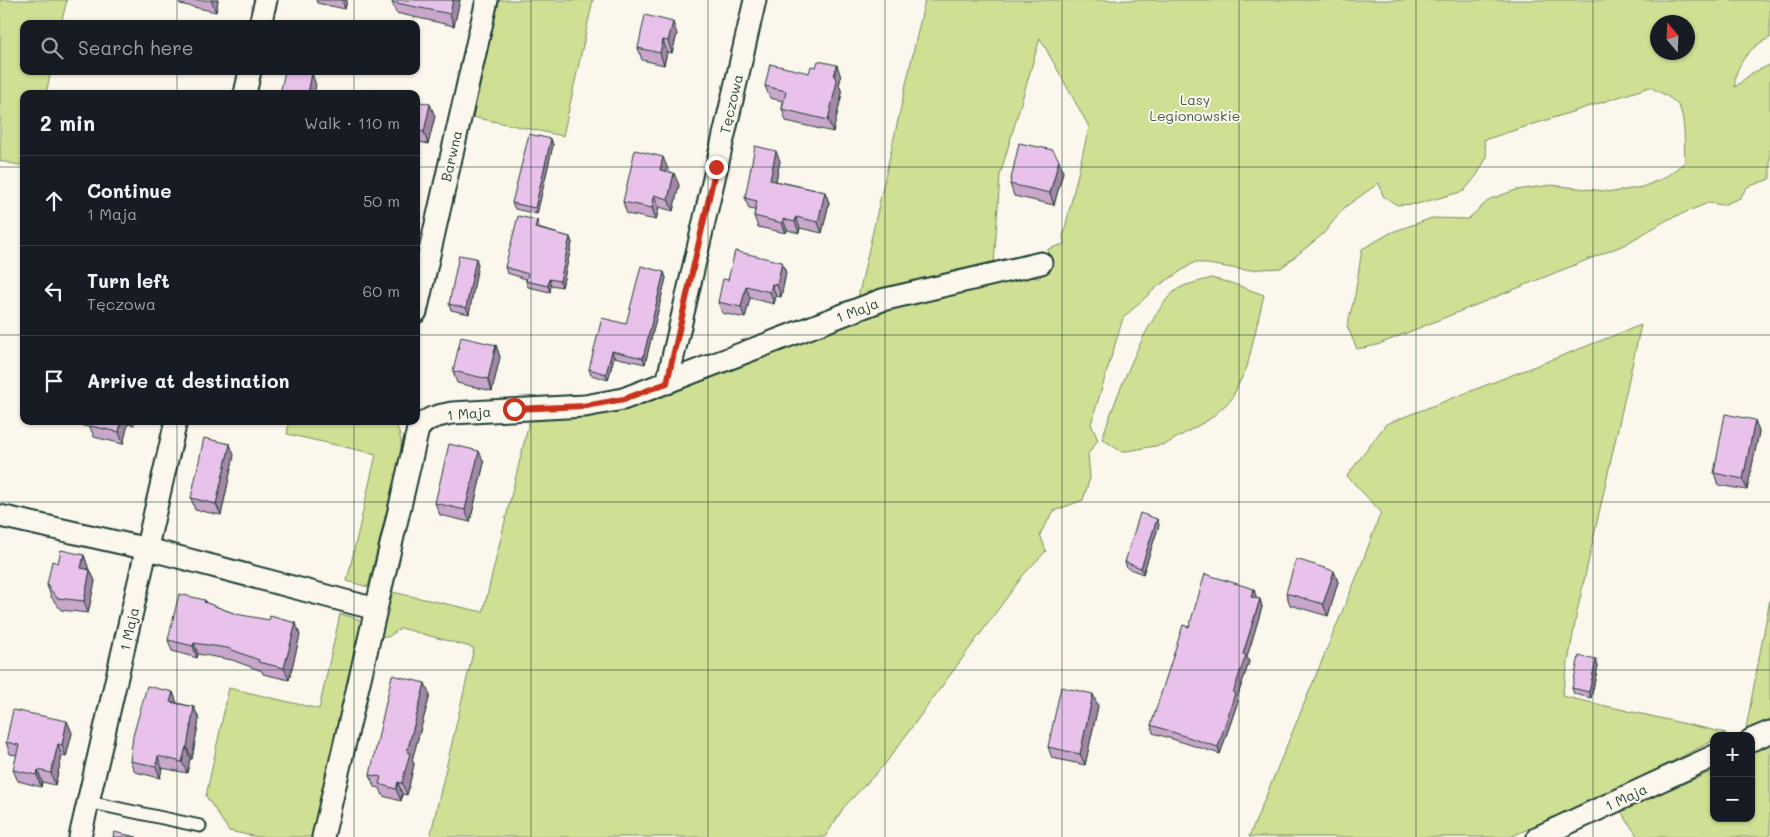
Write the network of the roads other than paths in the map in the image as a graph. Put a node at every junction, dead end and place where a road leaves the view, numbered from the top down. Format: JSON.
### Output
{"nodes":[{"id":1,"x":266,"y":0,"type":"edge"},
{"id":2,"x":487,"y":0,"type":"edge"},
{"id":3,"x":755,"y":0,"type":"edge"},
{"id":4,"x":261,"y":20,"type":"edge"},
{"id":5,"x":249,"y":75,"type":"edge"},
{"id":6,"x":246,"y":90,"type":"edge"},
{"id":7,"x":1041,"y":263,"type":"dead end"},
{"id":8,"x":420,"y":294,"type":"edge"},
{"id":9,"x":667,"y":383,"type":"junction"},
{"id":10,"x":420,"y":419,"type":"edge"},
{"id":11,"x":175,"y":425,"type":"edge"},
{"id":12,"x":419,"y":425,"type":"edge"},
{"id":13,"x":0,"y":516,"type":"edge"},
{"id":14,"x":148,"y":549,"type":"junction"},
{"id":15,"x":376,"y":609,"type":"junction"},
{"id":16,"x":1770,"y":732,"type":"edge"},
{"id":17,"x":1755,"y":738,"type":"edge"},
{"id":18,"x":1710,"y":758,"type":"edge"},
{"id":19,"x":88,"y":802,"type":"junction"},
{"id":20,"x":200,"y":826,"type":"dead end"},
{"id":21,"x":80,"y":837,"type":"edge"},
{"id":22,"x":323,"y":837,"type":"edge"},
{"id":23,"x":1538,"y":837,"type":"edge"}],
"edges":[{"from":1,"to":4,"type":"street"},
{"from":2,"to":8,"type":"street","name":"Barwna"},
{"from":3,"to":9,"type":"street","name":"Tęczowa"},
{"from":5,"to":6,"type":"street"},
{"from":7,"to":9,"type":"street","name":"1 Maja"},
{"from":9,"to":10,"type":"street","name":"1 Maja"},
{"from":11,"to":14,"type":"street","name":"1 Maja"},
{"from":12,"to":15,"type":"street","name":"1 Maja"},
{"from":13,"to":14,"type":"street"},
{"from":14,"to":15,"type":"street"},
{"from":14,"to":19,"type":"street","name":"1 Maja"},
{"from":15,"to":22,"type":"street","name":"1 Maja"},
{"from":16,"to":17,"type":"street"},
{"from":18,"to":23,"type":"street","name":"1 Maja"},
{"from":19,"to":20,"type":"lane"},
{"from":19,"to":21,"type":"street","name":"1 Maja"}]}
